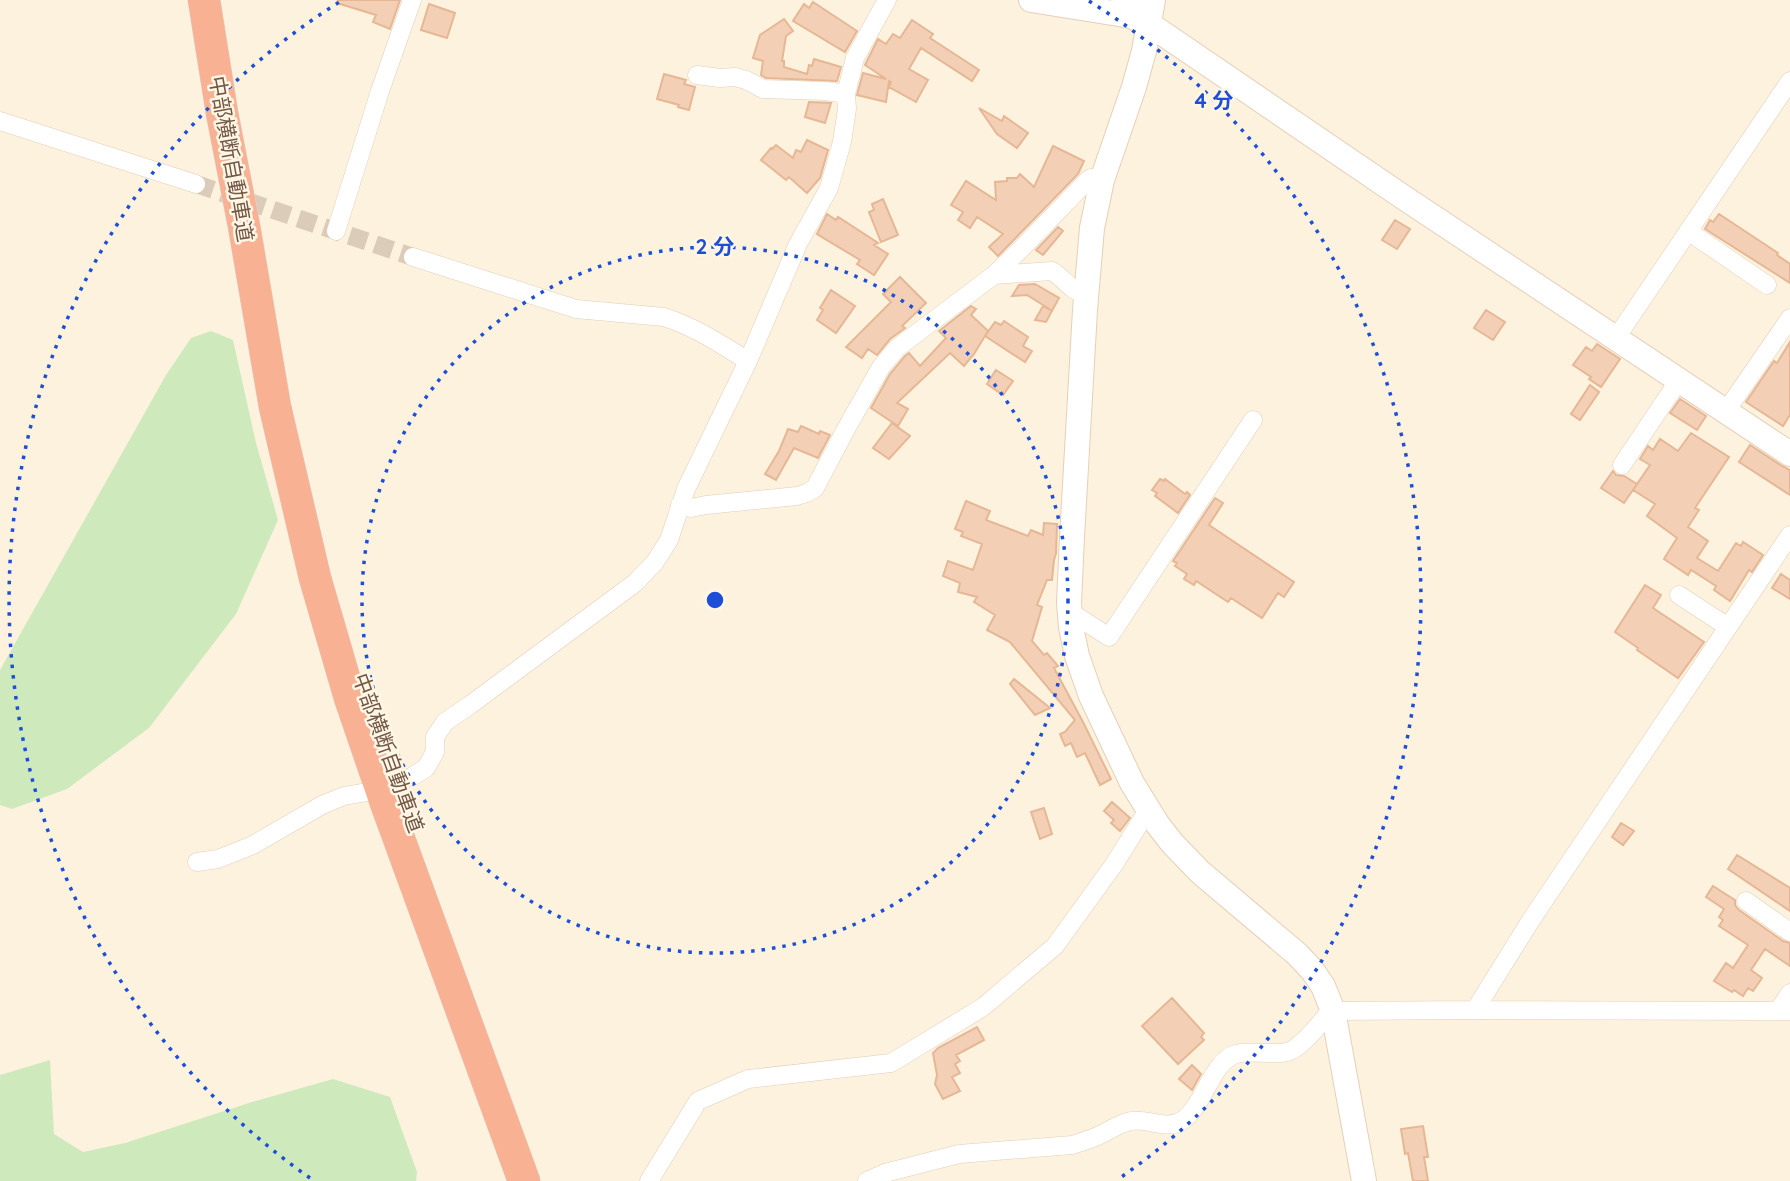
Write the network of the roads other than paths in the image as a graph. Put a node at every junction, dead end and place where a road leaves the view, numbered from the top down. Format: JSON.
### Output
{"nodes":[{"id":1,"x":204,"y":0,"type":"edge"},
{"id":2,"x":412,"y":0,"type":"edge"},
{"id":3,"x":887,"y":0,"type":"edge"},
{"id":4,"x":1031,"y":0,"type":"edge"},
{"id":5,"x":1139,"y":10,"type":"edge"},
{"id":6,"x":697,"y":75,"type":"dead end"},
{"id":7,"x":1790,"y":81,"type":"edge"},
{"id":8,"x":846,"y":94,"type":"junction"},
{"id":9,"x":0,"y":121,"type":"edge"},
{"id":10,"x":1102,"y":180,"type":"junction"},
{"id":11,"x":196,"y":184,"type":"tunnel mouth"},
{"id":12,"x":336,"y":231,"type":"dead end"},
{"id":13,"x":1688,"y":231,"type":"junction"},
{"id":14,"x":413,"y":257,"type":"tunnel mouth"},
{"id":15,"x":994,"y":275,"type":"junction"},
{"id":16,"x":1767,"y":285,"type":"dead end"},
{"id":17,"x":1086,"y":294,"type":"junction"},
{"id":18,"x":258,"y":317,"type":"junction"},
{"id":19,"x":1790,"y":318,"type":"edge"},
{"id":20,"x":1616,"y":338,"type":"junction"},
{"id":21,"x":748,"y":361,"type":"junction"},
{"id":22,"x":1679,"y":380,"type":"junction"},
{"id":23,"x":1726,"y":411,"type":"junction"},
{"id":24,"x":1253,"y":420,"type":"dead end"},
{"id":25,"x":1790,"y":454,"type":"edge"},
{"id":26,"x":1622,"y":465,"type":"dead end"},
{"id":27,"x":680,"y":505,"type":"junction"},
{"id":28,"x":1790,"y":535,"type":"edge"},
{"id":29,"x":1679,"y":595,"type":"dead end"},
{"id":30,"x":1069,"y":615,"type":"junction"},
{"id":31,"x":1728,"y":627,"type":"junction"},
{"id":32,"x":414,"y":776,"type":"tunnel mouth"},
{"id":33,"x":367,"y":792,"type":"tunnel mouth"},
{"id":34,"x":1150,"y":813,"type":"junction"},
{"id":35,"x":197,"y":862,"type":"dead end"},
{"id":36,"x":1746,"y":901,"type":"dead end"},
{"id":37,"x":1790,"y":932,"type":"edge"},
{"id":38,"x":1790,"y":993,"type":"edge"},
{"id":39,"x":1475,"y":1010,"type":"junction"},
{"id":40,"x":1333,"y":1011,"type":"junction"},
{"id":41,"x":1784,"y":1011,"type":"edge"},
{"id":42,"x":524,"y":1181,"type":"edge"},
{"id":43,"x":543,"y":1181,"type":"edge"},
{"id":44,"x":649,"y":1181,"type":"edge"},
{"id":45,"x":867,"y":1181,"type":"edge"},
{"id":46,"x":1364,"y":1181,"type":"edge"}],
"edges":[{"from":1,"to":18,"type":"highway","name":"中部横断自動車道"},
{"from":2,"to":12,"type":"street"},
{"from":3,"to":8,"type":"street"},
{"from":4,"to":5,"type":"main road"},
{"from":5,"to":10,"type":"main road"},
{"from":5,"to":20,"type":"main road"},
{"from":6,"to":8,"type":"street"},
{"from":7,"to":13,"type":"street"},
{"from":8,"to":21,"type":"street"},
{"from":9,"to":11,"type":"street"},
{"from":10,"to":15,"type":"street"},
{"from":10,"to":17,"type":"main road"},
{"from":13,"to":16,"type":"street"},
{"from":13,"to":20,"type":"street"},
{"from":14,"to":21,"type":"street"},
{"from":15,"to":17,"type":"street"},
{"from":15,"to":27,"type":"street"},
{"from":17,"to":30,"type":"main road"},
{"from":18,"to":42,"type":"highway","name":"中部横断自動車道"},
{"from":18,"to":43,"type":"highway","name":"中部横断自動車道"},
{"from":19,"to":23,"type":"street"},
{"from":20,"to":22,"type":"main road"},
{"from":21,"to":27,"type":"street"},
{"from":22,"to":23,"type":"main road"},
{"from":22,"to":26,"type":"street"},
{"from":23,"to":25,"type":"main road"},
{"from":24,"to":30,"type":"street"},
{"from":27,"to":32,"type":"street"},
{"from":28,"to":31,"type":"street"},
{"from":29,"to":31,"type":"street"},
{"from":30,"to":34,"type":"main road"},
{"from":31,"to":39,"type":"street"},
{"from":33,"to":35,"type":"street"},
{"from":34,"to":40,"type":"main road"},
{"from":34,"to":44,"type":"street"},
{"from":36,"to":37,"type":"street"},
{"from":38,"to":41,"type":"street"},
{"from":39,"to":40,"type":"street"},
{"from":39,"to":41,"type":"street"},
{"from":40,"to":45,"type":"street"},
{"from":40,"to":46,"type":"main road"}]}
